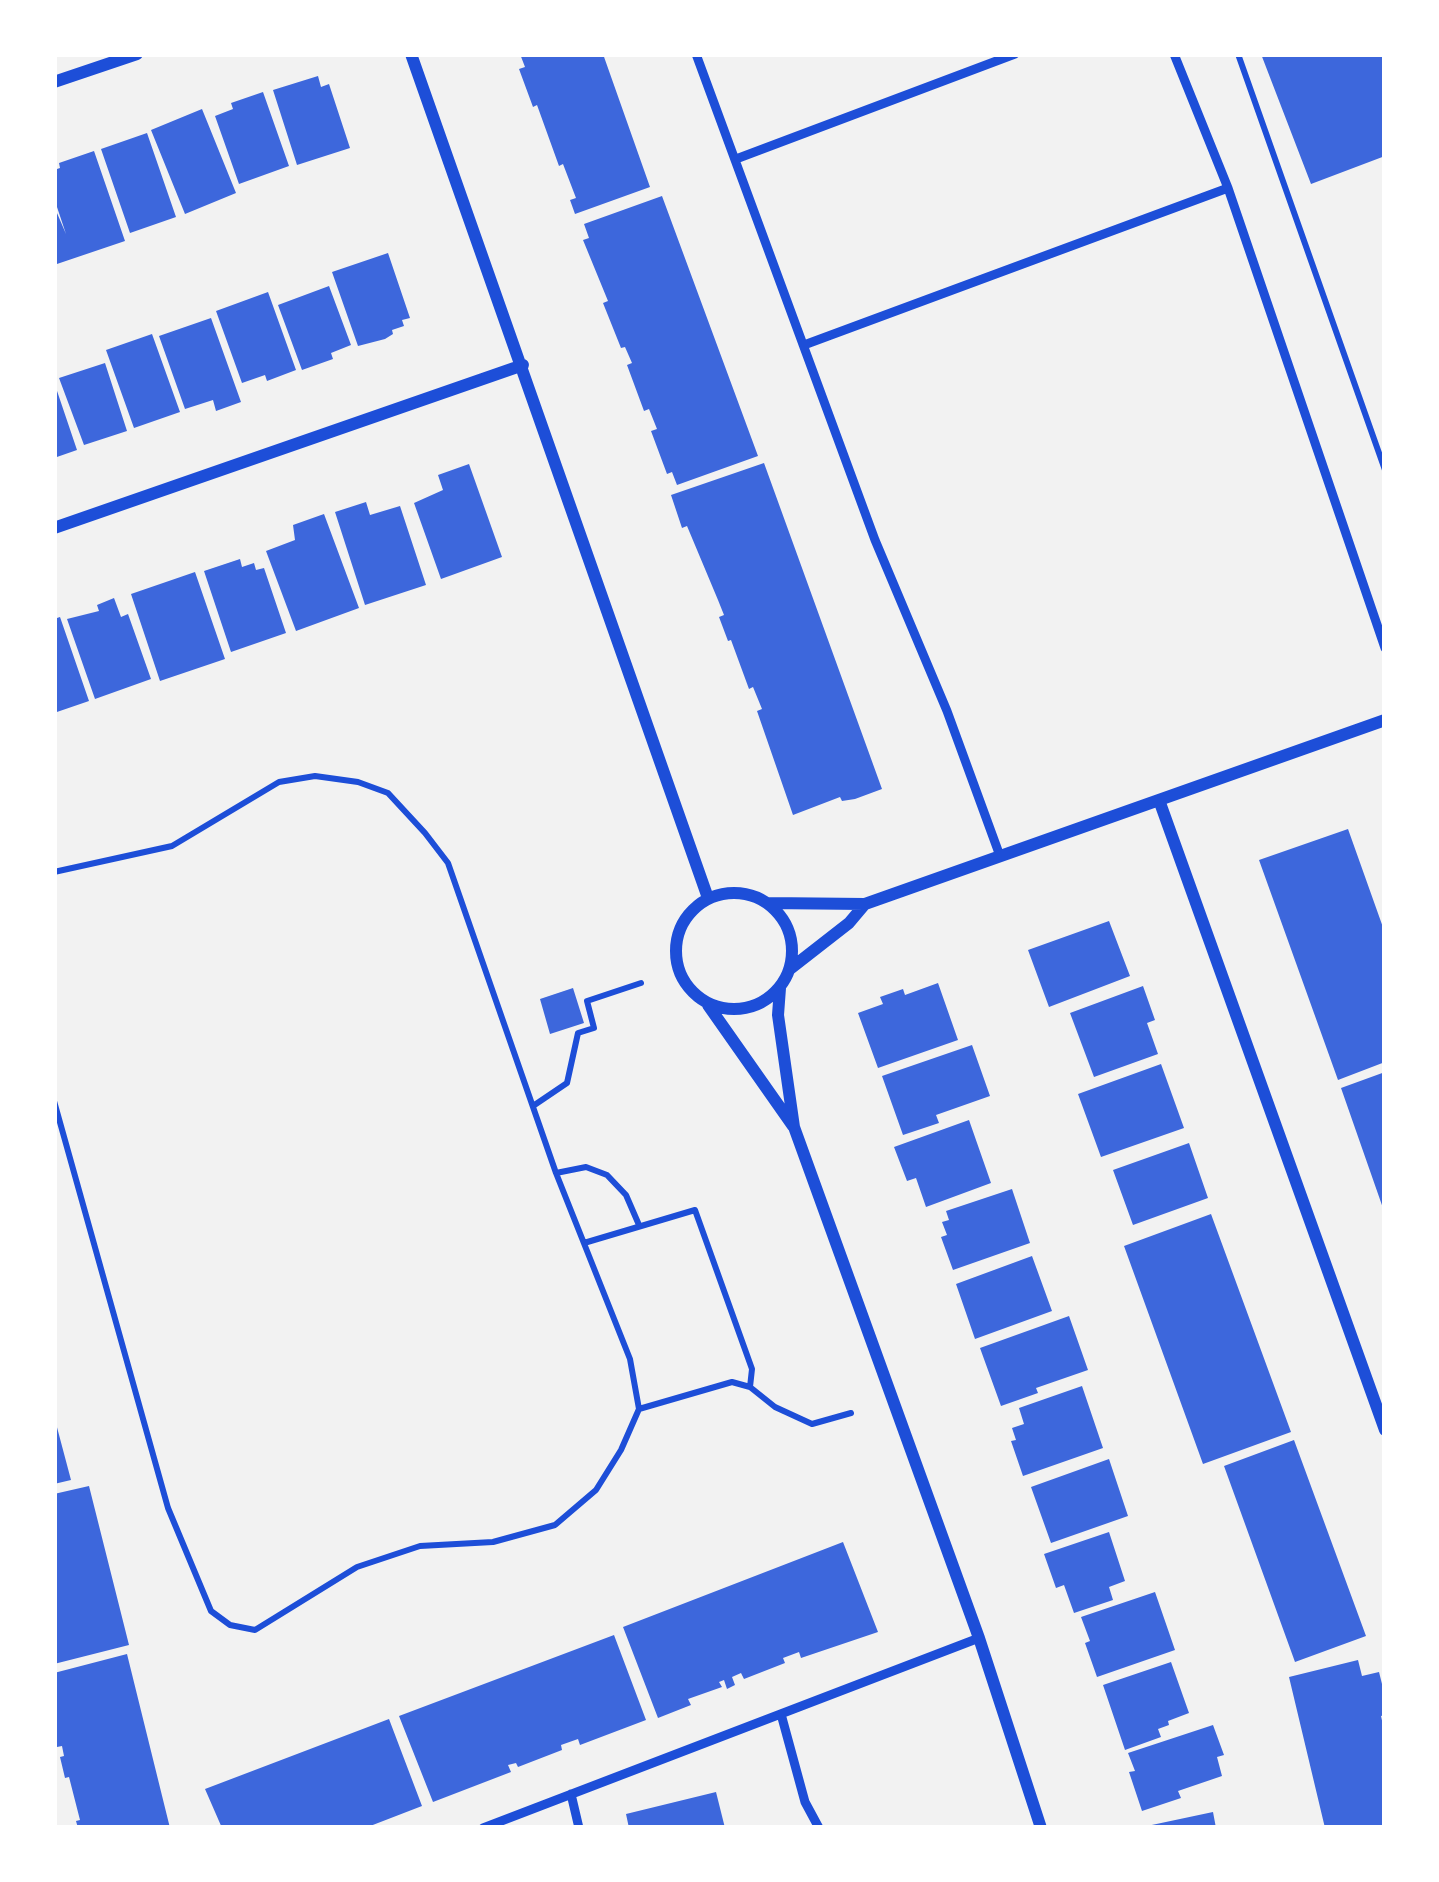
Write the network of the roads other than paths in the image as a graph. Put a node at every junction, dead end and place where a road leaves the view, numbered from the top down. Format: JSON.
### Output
{"nodes":[{"id":1,"x":137,"y":54,"type":"edge"},
{"id":2,"x":411,"y":54,"type":"edge"},
{"id":3,"x":697,"y":54,"type":"edge"},
{"id":4,"x":1015,"y":54,"type":"edge"},
{"id":5,"x":1174,"y":54,"type":"edge"},
{"id":6,"x":54,"y":82,"type":"edge"},
{"id":7,"x":736,"y":159,"type":"junction"},
{"id":8,"x":1228,"y":188,"type":"junction"},
{"id":9,"x":804,"y":345,"type":"junction"},
{"id":10,"x":523,"y":365,"type":"junction"},
{"id":11,"x":54,"y":528,"type":"edge"},
{"id":12,"x":1385,"y":648,"type":"edge"},
{"id":13,"x":1385,"y":720,"type":"edge"},
{"id":14,"x":1159,"y":800,"type":"junction"},
{"id":15,"x":1000,"y":856,"type":"junction"},
{"id":16,"x":708,"y":898,"type":"junction"},
{"id":17,"x":767,"y":903,"type":"junction"},
{"id":18,"x":865,"y":904,"type":"junction"},
{"id":19,"x":790,"y":970,"type":"junction"},
{"id":20,"x":780,"y":988,"type":"junction"},
{"id":21,"x":706,"y":1004,"type":"junction"},
{"id":22,"x":794,"y":1126,"type":"junction"},
{"id":23,"x":1385,"y":1430,"type":"edge"},
{"id":24,"x":979,"y":1638,"type":"junction"},
{"id":25,"x":782,"y":1714,"type":"junction"},
{"id":26,"x":571,"y":1794,"type":"junction"},
{"id":27,"x":483,"y":1828,"type":"edge"},
{"id":28,"x":580,"y":1828,"type":"edge"},
{"id":29,"x":819,"y":1828,"type":"edge"},
{"id":30,"x":1041,"y":1828,"type":"edge"}],
"edges":[{"from":1,"to":6,"type":"street"},
{"from":2,"to":10,"type":"street"},
{"from":3,"to":7,"type":"lane"},
{"from":4,"to":7,"type":"lane"},
{"from":5,"to":8,"type":"lane"},
{"from":7,"to":9,"type":"lane"},
{"from":8,"to":9,"type":"lane"},
{"from":8,"to":12,"type":"lane"},
{"from":9,"to":15,"type":"lane"},
{"from":10,"to":11,"type":"street"},
{"from":10,"to":16,"type":"street"},
{"from":13,"to":14,"type":"street"},
{"from":14,"to":15,"type":"street"},
{"from":14,"to":23,"type":"street"},
{"from":15,"to":18,"type":"street"},
{"from":16,"to":17,"type":"street"},
{"from":16,"to":21,"type":"street"},
{"from":17,"to":18,"type":"street"},
{"from":17,"to":19,"type":"street"},
{"from":18,"to":19,"type":"street"},
{"from":19,"to":20,"type":"street"},
{"from":20,"to":21,"type":"street"},
{"from":20,"to":22,"type":"street"},
{"from":21,"to":22,"type":"street"},
{"from":22,"to":24,"type":"street"},
{"from":24,"to":25,"type":"lane"},
{"from":24,"to":30,"type":"street"},
{"from":25,"to":26,"type":"lane"},
{"from":25,"to":29,"type":"lane"},
{"from":26,"to":27,"type":"lane"},
{"from":26,"to":28,"type":"lane"}]}
